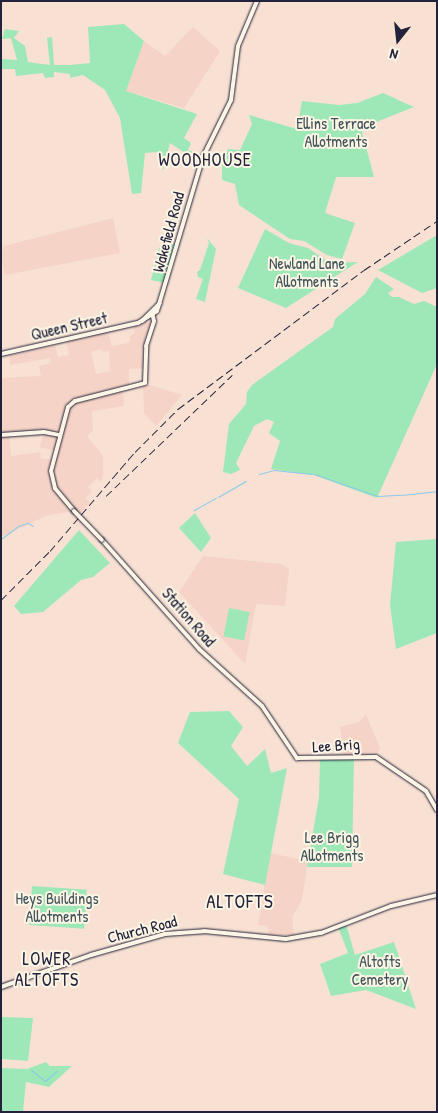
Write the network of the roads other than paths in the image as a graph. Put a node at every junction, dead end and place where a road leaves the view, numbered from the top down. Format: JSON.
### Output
{"nodes":[{"id":1,"x":257,"y":1,"type":"edge"},
{"id":2,"x":162,"y":301,"type":"junction"},
{"id":3,"x":160,"y":307,"type":"junction"},
{"id":4,"x":152,"y":314,"type":"junction"},
{"id":5,"x":144,"y":320,"type":"junction"},
{"id":6,"x":153,"y":323,"type":"junction"},
{"id":7,"x":1,"y":354,"type":"edge"},
{"id":8,"x":1,"y":435,"type":"edge"},
{"id":9,"x":59,"y":435,"type":"junction"},
{"id":10,"x":262,"y":706,"type":"joint"},
{"id":11,"x":437,"y":810,"type":"edge"},
{"id":12,"x":437,"y":895,"type":"edge"},
{"id":13,"x":1,"y":987,"type":"edge"}],
"edges":[{"from":1,"to":2,"type":"street","name":"Wakefield Road"},
{"from":2,"to":3,"type":"street","name":"Queen Street"},
{"from":2,"to":4,"type":"street","name":"Queen Street"},
{"from":3,"to":4,"type":"street","name":"Queen Street"},
{"from":3,"to":6,"type":"street"},
{"from":4,"to":5,"type":"street","name":"Queen Street"},
{"from":4,"to":6,"type":"street"},
{"from":5,"to":6,"type":"street"},
{"from":5,"to":7,"type":"street","name":"Queen Street"},
{"from":6,"to":9,"type":"street","name":"Station Road"},
{"from":8,"to":9,"type":"street"},
{"from":9,"to":10,"type":"street","name":"Station Road","bridge":true},
{"from":10,"to":11,"type":"street","name":"Lee Brig"},
{"from":12,"to":13,"type":"street","name":"Church Road"}]}
